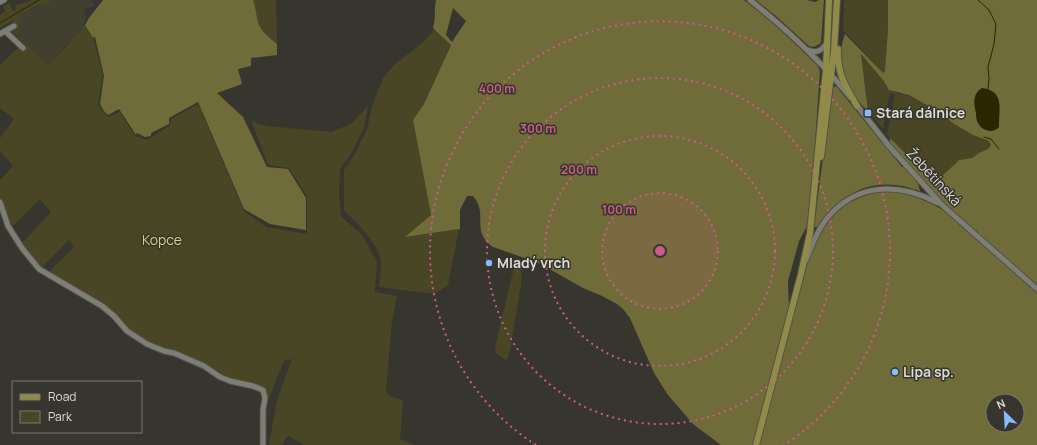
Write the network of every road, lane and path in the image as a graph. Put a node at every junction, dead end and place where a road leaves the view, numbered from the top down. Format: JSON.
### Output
{"nodes":[{"id":1,"x":4,"y":0,"type":"edge"},
{"id":2,"x":750,"y":0,"type":"edge"},
{"id":3,"x":829,"y":0,"type":"edge"},
{"id":4,"x":0,"y":2,"type":"edge"},
{"id":5,"x":837,"y":2,"type":"edge"},
{"id":6,"x":14,"y":26,"type":"dead end"},
{"id":7,"x":2,"y":32,"type":"edge"},
{"id":8,"x":828,"y":39,"type":"junction"},
{"id":9,"x":23,"y":48,"type":"dead end"},
{"id":10,"x":807,"y":50,"type":"junction"},
{"id":11,"x":826,"y":69,"type":"junction"},
{"id":12,"x":831,"y":74,"type":"junction"},
{"id":13,"x":857,"y":106,"type":"junction"},
{"id":14,"x":815,"y":188,"type":"junction"},
{"id":15,"x":0,"y":202,"type":"edge"},
{"id":16,"x":942,"y":205,"type":"junction"},
{"id":17,"x":801,"y":274,"type":"junction"},
{"id":18,"x":1037,"y":289,"type":"edge"},
{"id":19,"x":263,"y":445,"type":"edge"},
{"id":20,"x":756,"y":445,"type":"edge"}],
"edges":[{"from":1,"to":4,"type":"street"},
{"from":2,"to":10,"type":"street","name":"Žebětínská"},
{"from":3,"to":8,"type":"main road"},
{"from":5,"to":12,"type":"main road"},
{"from":5,"to":13,"type":"main road"},
{"from":6,"to":7,"type":"street"},
{"from":7,"to":9,"type":"street"},
{"from":8,"to":10,"type":"street"},
{"from":8,"to":11,"type":"main road"},
{"from":10,"to":11,"type":"street","name":"Žebětínská"},
{"from":11,"to":12,"type":"street","name":"Žebětínská"},
{"from":11,"to":14,"type":"main road"},
{"from":12,"to":13,"type":"street","name":"Žebětínská"},
{"from":12,"to":14,"type":"main road"},
{"from":13,"to":16,"type":"street","name":"Žebětínská"},
{"from":14,"to":17,"type":"main road"},
{"from":15,"to":19,"type":"street"},
{"from":16,"to":17,"type":"street"},
{"from":16,"to":18,"type":"street","name":"Žebětínská"},
{"from":17,"to":20,"type":"main road"}]}
